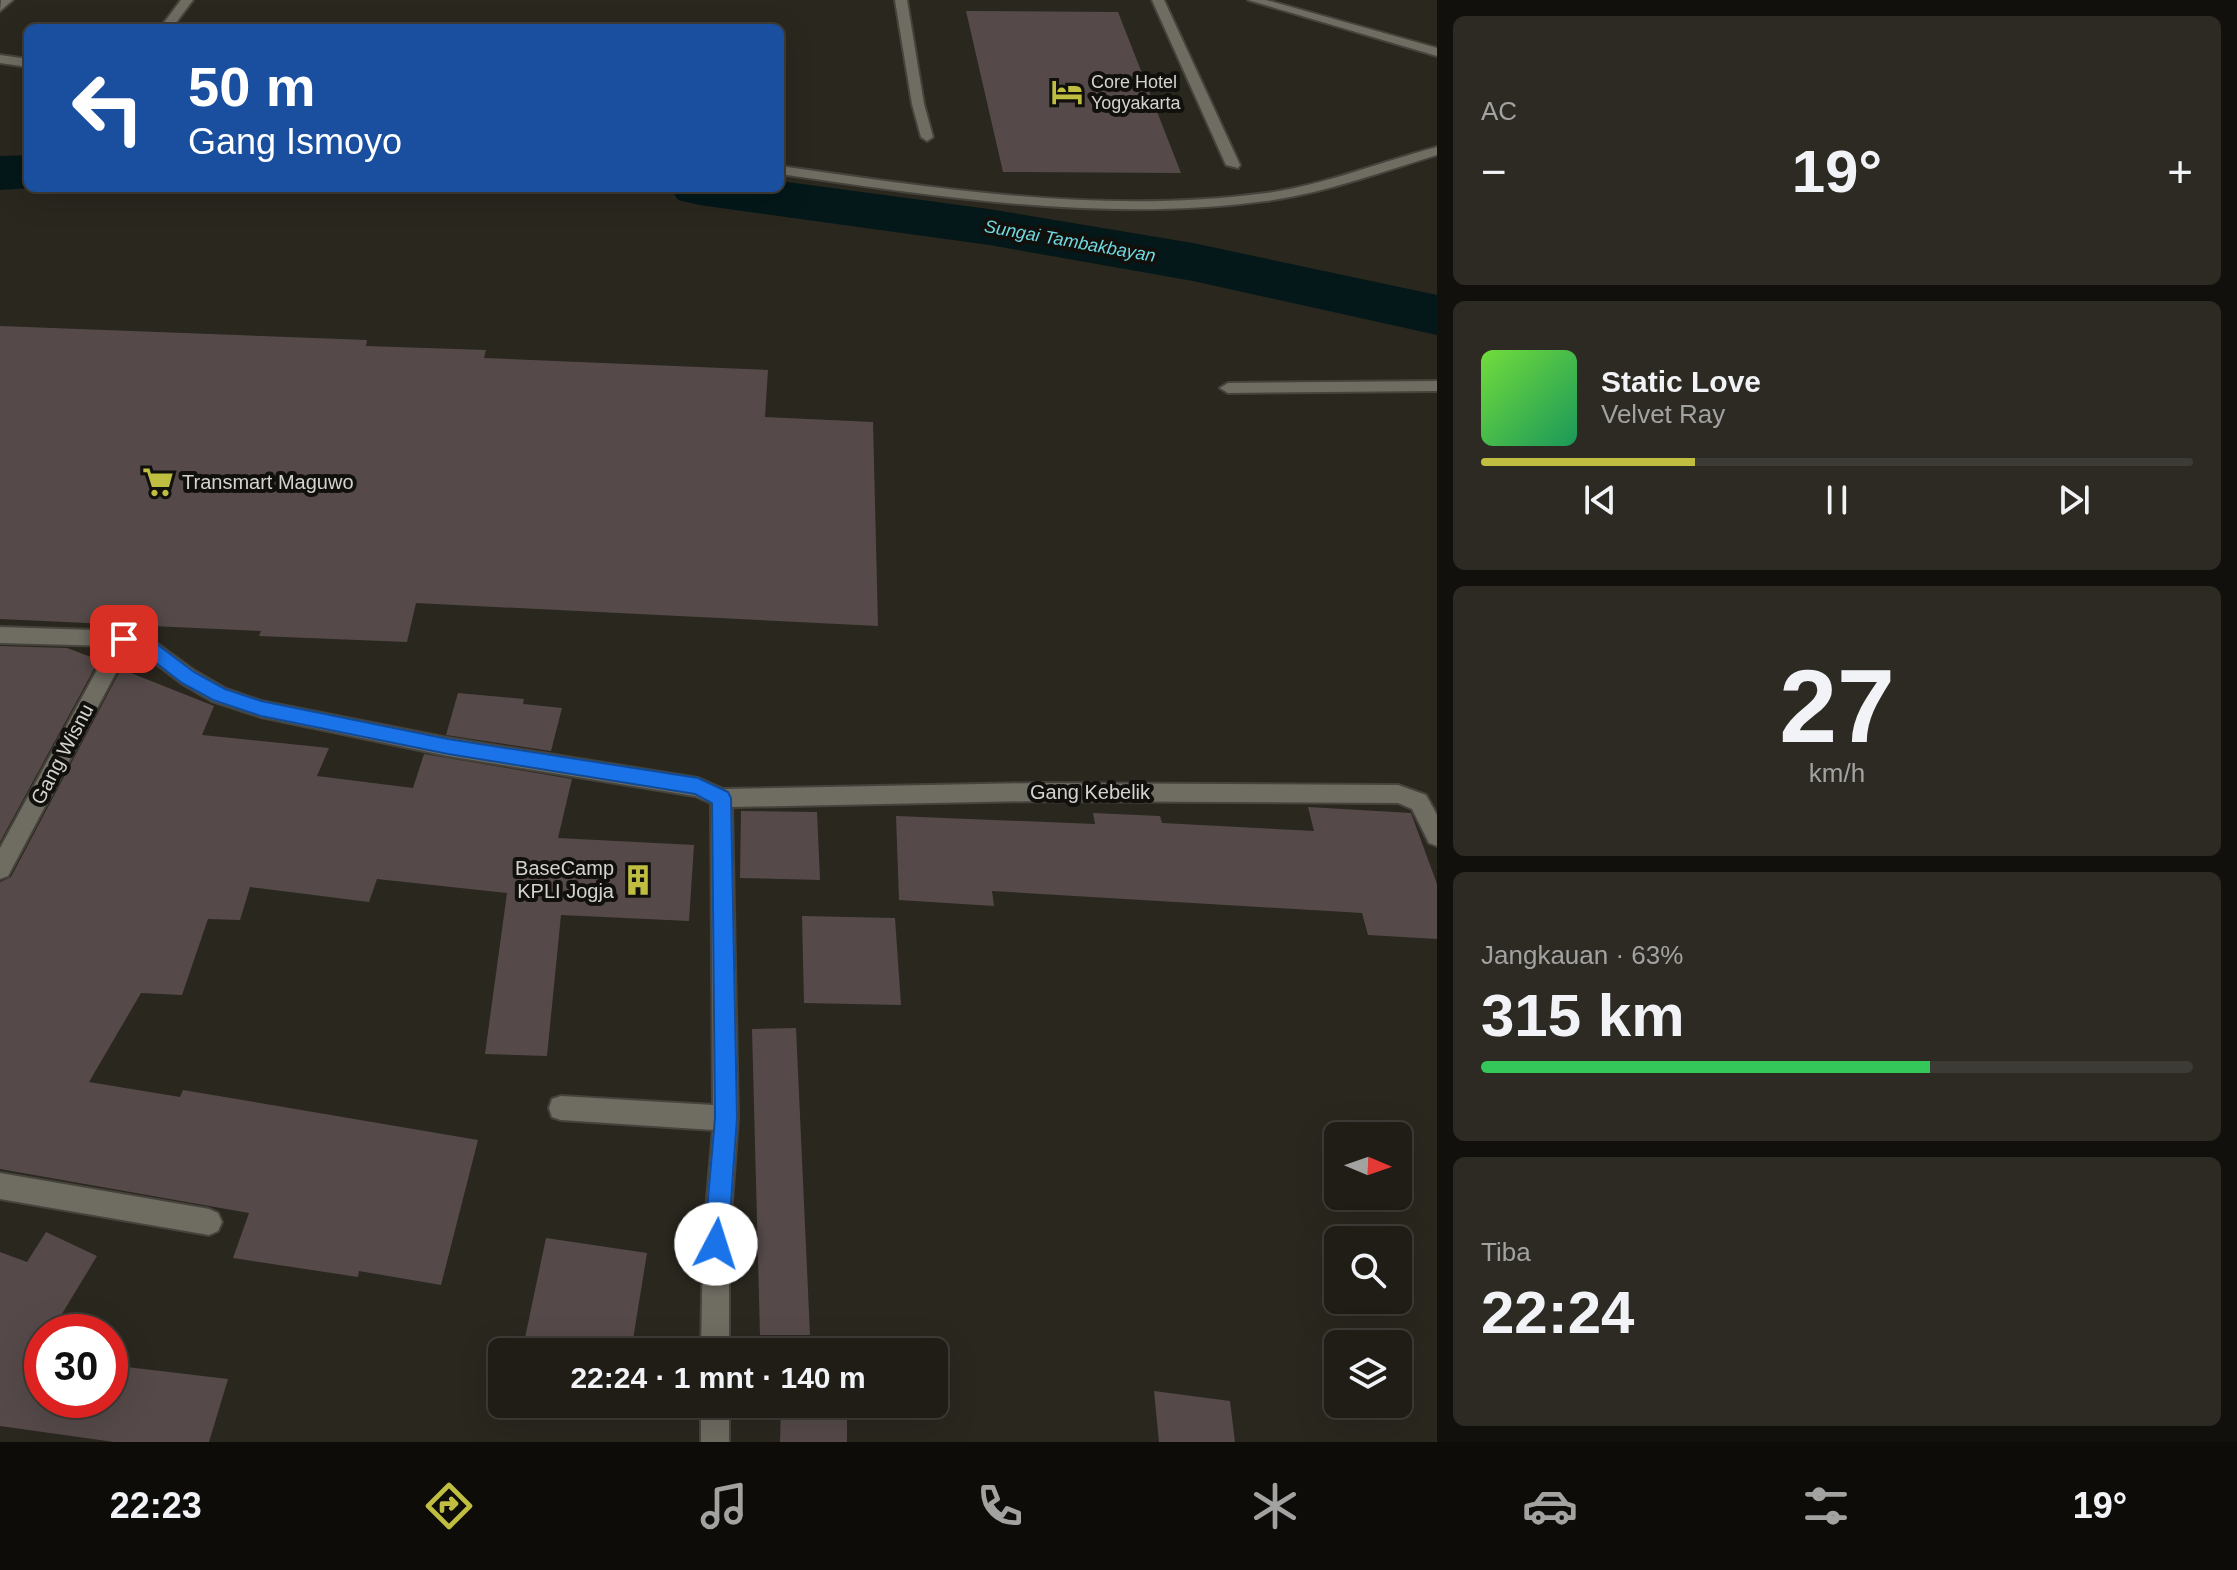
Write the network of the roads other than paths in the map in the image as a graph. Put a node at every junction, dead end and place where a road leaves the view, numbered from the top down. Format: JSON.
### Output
{"nodes":[{"id":1,"x":7,"y":0,"type":"edge"},
{"id":2,"x":187,"y":0,"type":"edge"},
{"id":3,"x":901,"y":0,"type":"edge"},
{"id":4,"x":1158,"y":0,"type":"edge"},
{"id":5,"x":1254,"y":0,"type":"edge"},
{"id":6,"x":1273,"y":0,"type":"edge"},
{"id":7,"x":0,"y":8,"type":"edge"},
{"id":8,"x":169,"y":24,"type":"edge"},
{"id":9,"x":1437,"y":45,"type":"edge"},
{"id":10,"x":1437,"y":52,"type":"edge"},
{"id":11,"x":0,"y":59,"type":"edge"},
{"id":12,"x":24,"y":62,"type":"edge"},
{"id":13,"x":927,"y":137,"type":"dead end"},
{"id":14,"x":1437,"y":151,"type":"edge"},
{"id":15,"x":1233,"y":165,"type":"dead end"},
{"id":16,"x":784,"y":171,"type":"edge"},
{"id":17,"x":1437,"y":386,"type":"edge"},
{"id":18,"x":1228,"y":388,"type":"dead end"},
{"id":19,"x":0,"y":635,"type":"edge"},
{"id":20,"x":124,"y":639,"type":"junction"},
{"id":21,"x":721,"y":798,"type":"junction"},
{"id":22,"x":1437,"y":836,"type":"edge"},
{"id":23,"x":0,"y":869,"type":"edge"},
{"id":24,"x":561,"y":1108,"type":"dead end"},
{"id":25,"x":726,"y":1118,"type":"junction"},
{"id":26,"x":0,"y":1186,"type":"edge"},
{"id":27,"x":209,"y":1222,"type":"dead end"},
{"id":28,"x":715,"y":1338,"type":"edge"},
{"id":29,"x":715,"y":1418,"type":"edge"},
{"id":30,"x":715,"y":1442,"type":"edge"}],
"edges":[{"from":1,"to":7,"type":"street"},
{"from":2,"to":8,"type":"street"},
{"from":3,"to":13,"type":"street"},
{"from":4,"to":15,"type":"street"},
{"from":5,"to":10,"type":"street"},
{"from":6,"to":9,"type":"street"},
{"from":11,"to":12,"type":"street"},
{"from":14,"to":16,"type":"street"},
{"from":17,"to":18,"type":"street"},
{"from":19,"to":20,"type":"street"},
{"from":20,"to":21,"type":"street"},
{"from":20,"to":23,"type":"street","name":"Gang Wisnu"},
{"from":21,"to":22,"type":"street","name":"Gang Kebelik"},
{"from":21,"to":25,"type":"street"},
{"from":24,"to":25,"type":"street"},
{"from":25,"to":28,"type":"street"},
{"from":26,"to":27,"type":"street"},
{"from":29,"to":30,"type":"street"}]}
